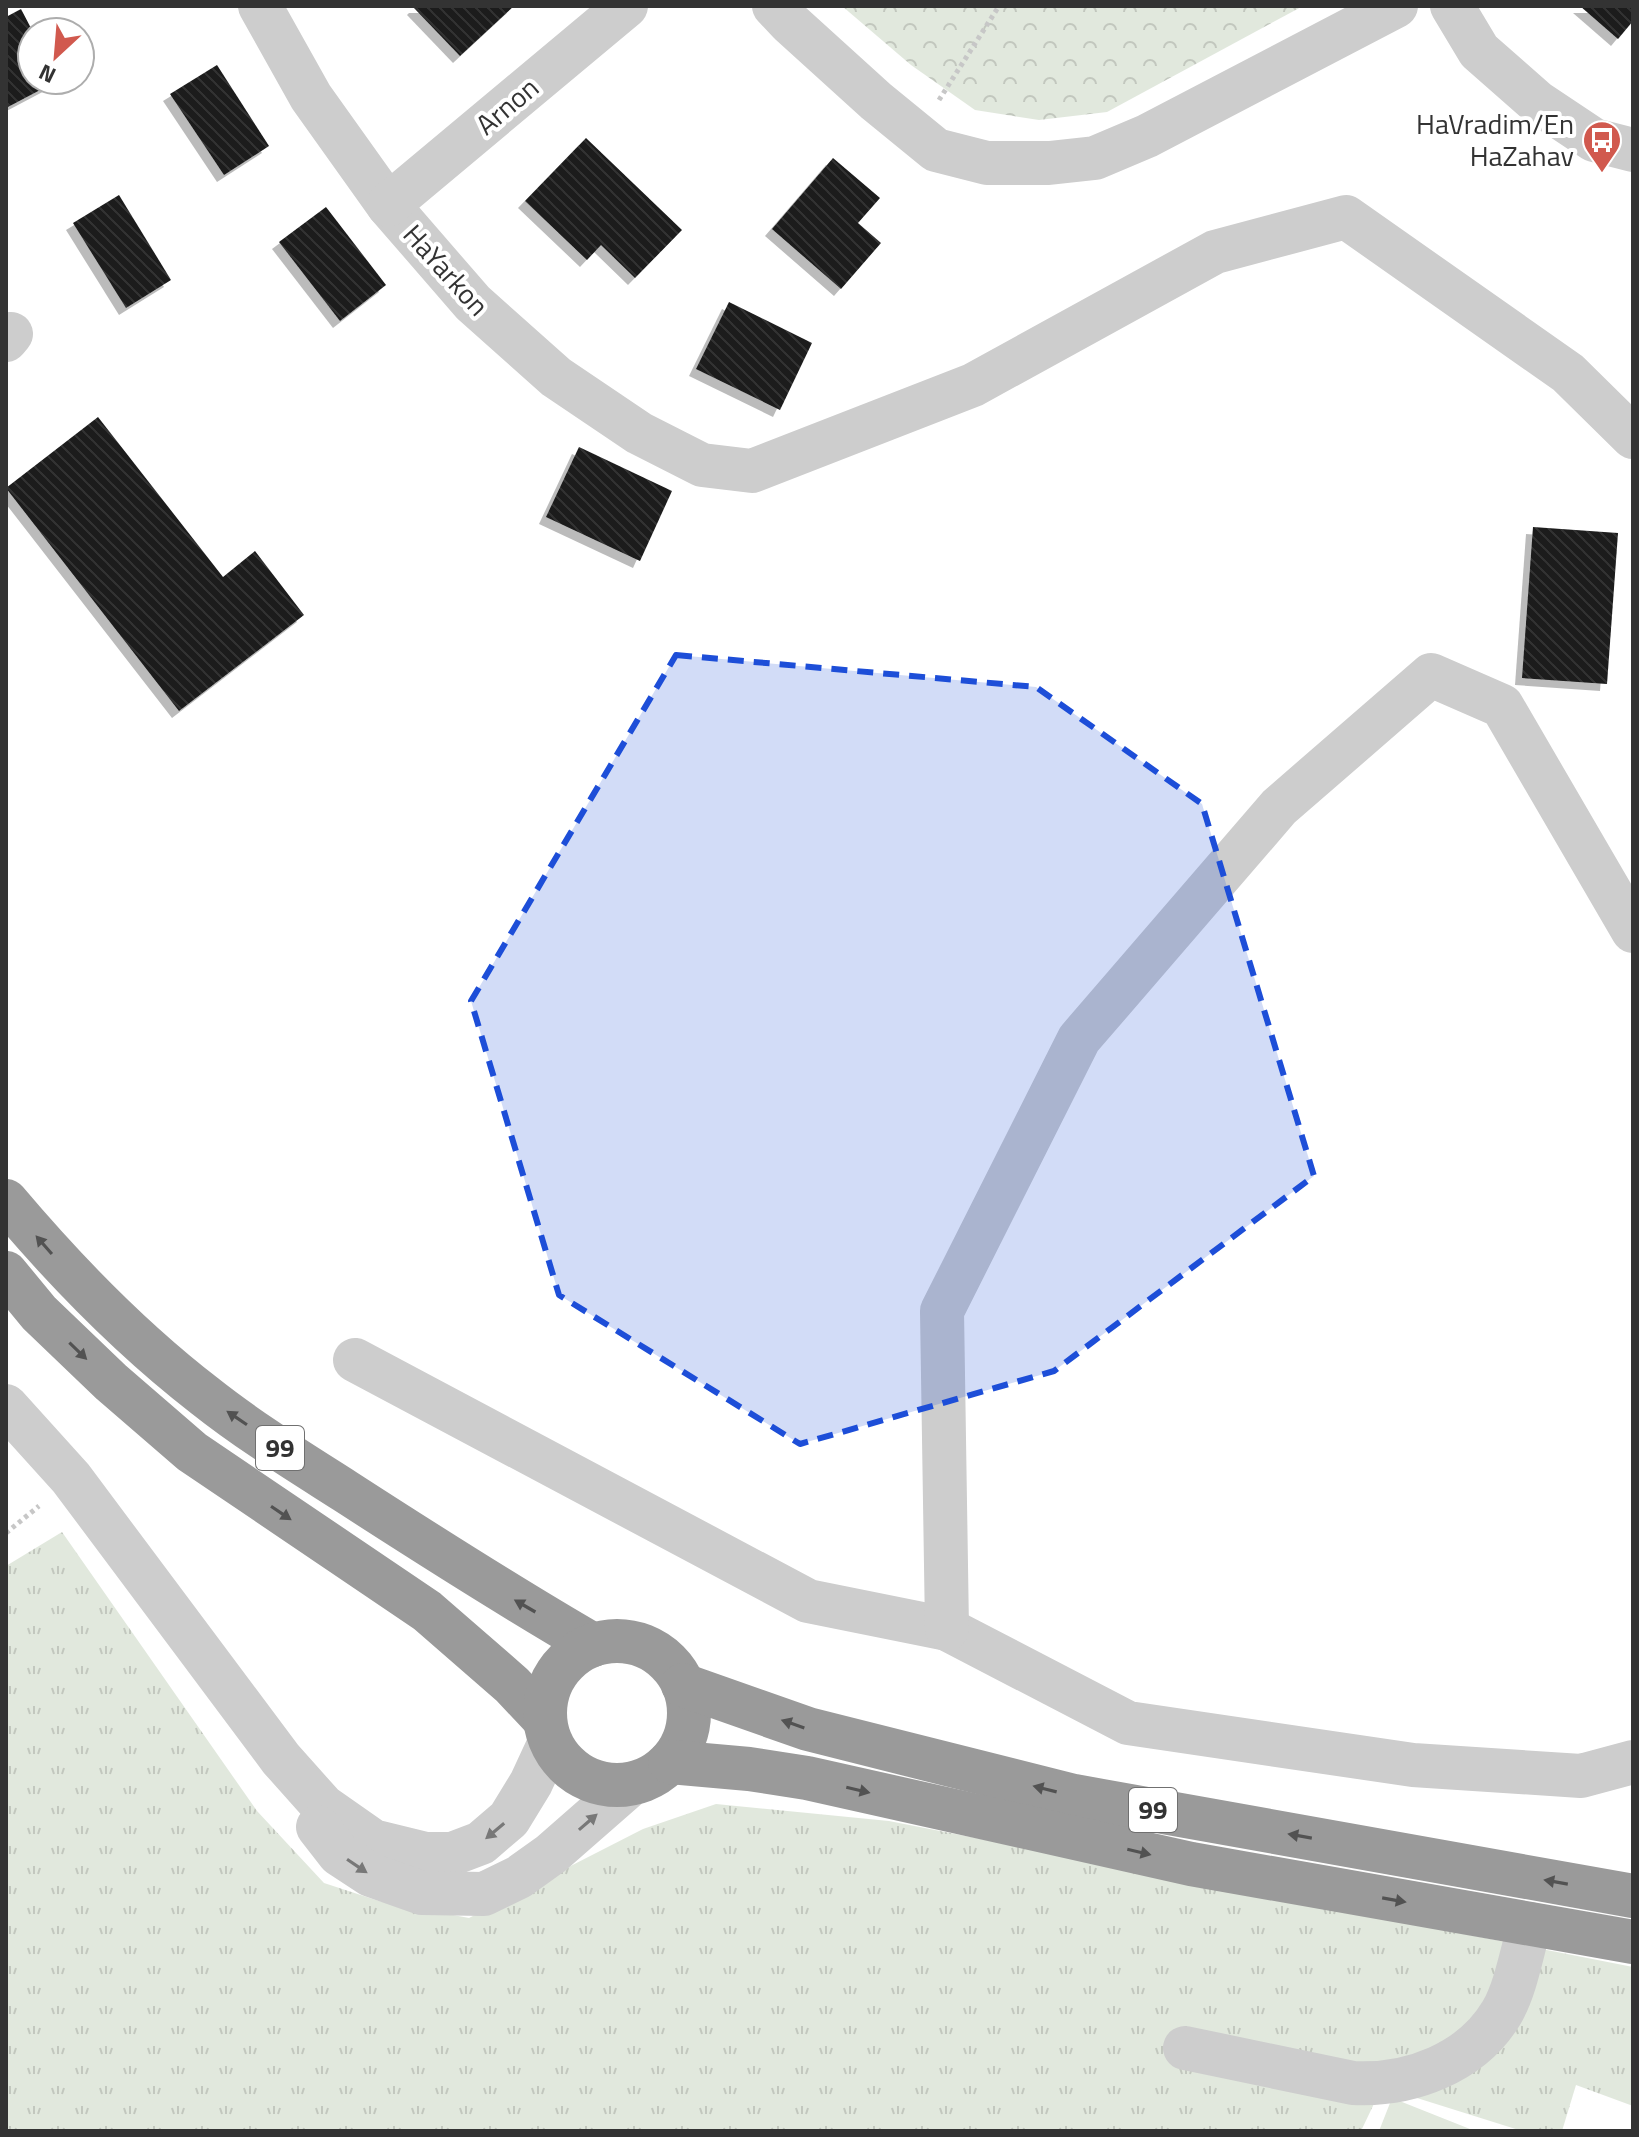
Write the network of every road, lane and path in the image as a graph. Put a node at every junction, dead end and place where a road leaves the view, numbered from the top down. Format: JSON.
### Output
{"nodes":[{"id":1,"x":260,"y":6,"type":"edge"},
{"id":2,"x":626,"y":6,"type":"edge"},
{"id":3,"x":774,"y":6,"type":"edge"},
{"id":4,"x":999,"y":6,"type":"edge"},
{"id":5,"x":1396,"y":6,"type":"edge"},
{"id":6,"x":1452,"y":6,"type":"edge"},
{"id":7,"x":917,"y":134,"type":"junction"},
{"id":8,"x":1633,"y":150,"type":"edge"},
{"id":9,"x":388,"y":205,"type":"junction"},
{"id":10,"x":1633,"y":437,"type":"edge"},
{"id":11,"x":1633,"y":931,"type":"edge"},
{"id":12,"x":6,"y":1201,"type":"edge"},
{"id":13,"x":6,"y":1273,"type":"edge"},
{"id":14,"x":355,"y":1360,"type":"dead end"},
{"id":15,"x":6,"y":1406,"type":"edge"},
{"id":16,"x":947,"y":1629,"type":"junction"},
{"id":17,"x":593,"y":1645,"type":"junction"},
{"id":18,"x":683,"y":1685,"type":"junction"},
{"id":19,"x":547,"y":1731,"type":"junction"},
{"id":20,"x":281,"y":1759,"type":"junction"},
{"id":21,"x":670,"y":1762,"type":"junction"},
{"id":22,"x":1633,"y":1762,"type":"edge"},
{"id":23,"x":631,"y":1784,"type":"junction"},
{"id":24,"x":1633,"y":1896,"type":"edge"},
{"id":25,"x":1530,"y":1924,"type":"junction"},
{"id":26,"x":1633,"y":1942,"type":"edge"},
{"id":27,"x":1185,"y":2048,"type":"dead end"}],
"edges":[{"from":1,"to":9,"type":"street","name":"HaYarkon"},
{"from":2,"to":9,"type":"street","name":"Arnon"},
{"from":3,"to":7,"type":"street"},
{"from":4,"to":7,"type":"path"},
{"from":5,"to":7,"type":"street"},
{"from":6,"to":8,"type":"street"},
{"from":9,"to":10,"type":"street","name":"HaYarkon"},
{"from":11,"to":16,"type":"street"},
{"from":17,"to":12,"type":"highway","number":"99","one_way":true},
{"from":13,"to":19,"type":"highway","number":"99","one_way":true},
{"from":14,"to":16,"type":"street"},
{"from":15,"to":20,"type":"street"},
{"from":16,"to":22,"type":"street"},
{"from":17,"to":18,"type":"highway"},
{"from":17,"to":19,"type":"highway"},
{"from":18,"to":21,"type":"highway"},
{"from":24,"to":18,"type":"highway","number":"99","one_way":true},
{"from":19,"to":20,"type":"street","one_way":true},
{"from":19,"to":23,"type":"highway","number":"99"},
{"from":20,"to":23,"type":"street","one_way":true},
{"from":21,"to":23,"type":"highway"},
{"from":21,"to":25,"type":"highway","number":"99","one_way":true},
{"from":25,"to":26,"type":"highway","number":"99"},
{"from":25,"to":27,"type":"street"}]}
